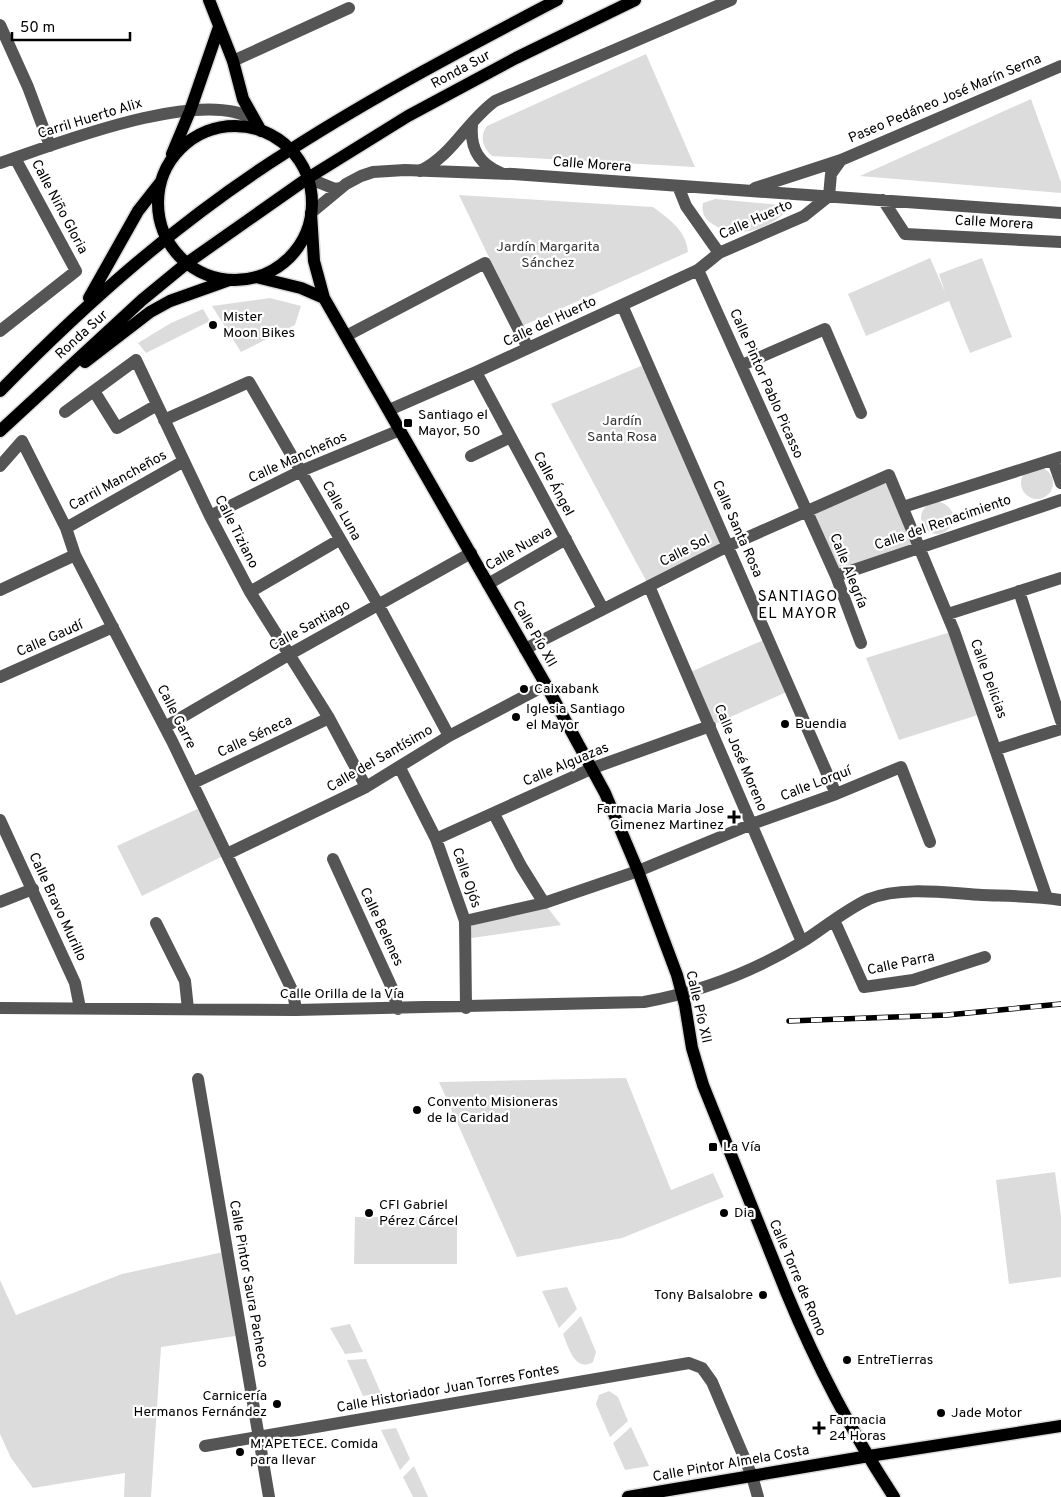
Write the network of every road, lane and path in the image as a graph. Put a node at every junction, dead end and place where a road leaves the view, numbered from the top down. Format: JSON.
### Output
{"nodes":[{"id":1,"x":209,"y":0,"type":"edge"},
{"id":2,"x":557,"y":0,"type":"edge"},
{"id":3,"x":635,"y":0,"type":"edge"},
{"id":4,"x":731,"y":0,"type":"edge"},
{"id":5,"x":349,"y":8,"type":"dead end"},
{"id":6,"x":0,"y":25,"type":"edge"},
{"id":7,"x":218,"y":27,"type":"junction"},
{"id":8,"x":232,"y":61,"type":"junction"},
{"id":9,"x":1061,"y":66,"type":"edge"},
{"id":10,"x":190,"y":111,"type":"junction"},
{"id":11,"x":253,"y":119,"type":"junction"},
{"id":12,"x":472,"y":125,"type":"junction"},
{"id":13,"x":260,"y":131,"type":"junction"},
{"id":14,"x":50,"y":146,"type":"junction"},
{"id":15,"x":290,"y":150,"type":"junction"},
{"id":16,"x":16,"y":158,"type":"junction"},
{"id":17,"x":841,"y":160,"type":"junction"},
{"id":18,"x":0,"y":163,"type":"edge"},
{"id":19,"x":166,"y":168,"type":"junction"},
{"id":20,"x":420,"y":171,"type":"junction"},
{"id":21,"x":500,"y":173,"type":"junction"},
{"id":22,"x":308,"y":178,"type":"junction"},
{"id":23,"x":160,"y":182,"type":"junction"},
{"id":24,"x":678,"y":186,"type":"junction"},
{"id":25,"x":341,"y":188,"type":"junction"},
{"id":26,"x":748,"y":190,"type":"junction"},
{"id":27,"x":829,"y":196,"type":"junction"},
{"id":28,"x":883,"y":200,"type":"junction"},
{"id":29,"x":311,"y":213,"type":"junction"},
{"id":30,"x":1061,"y":213,"type":"edge"},
{"id":31,"x":166,"y":238,"type":"junction"},
{"id":32,"x":1061,"y":242,"type":"edge"},
{"id":33,"x":719,"y":253,"type":"junction"},
{"id":34,"x":187,"y":263,"type":"junction"},
{"id":35,"x":698,"y":270,"type":"junction"},
{"id":36,"x":256,"y":277,"type":"junction"},
{"id":37,"x":229,"y":280,"type":"junction"},
{"id":38,"x":324,"y":298,"type":"junction"},
{"id":39,"x":622,"y":305,"type":"junction"},
{"id":40,"x":84,"y":307,"type":"junction"},
{"id":41,"x":0,"y":331,"type":"edge"},
{"id":42,"x":346,"y":336,"type":"junction"},
{"id":43,"x":528,"y":348,"type":"junction"},
{"id":44,"x":742,"y":365,"type":"junction"},
{"id":45,"x":476,"y":372,"type":"junction"},
{"id":46,"x":0,"y":391,"type":"edge"},
{"id":47,"x":94,"y":392,"type":"junction"},
{"id":48,"x":157,"y":405,"type":"junction"},
{"id":49,"x":389,"y":410,"type":"junction"},
{"id":50,"x":65,"y":412,"type":"dead end"},
{"id":51,"x":861,"y":413,"type":"dead end"},
{"id":52,"x":14,"y":417,"type":"junction"},
{"id":53,"x":164,"y":420,"type":"junction"},
{"id":54,"x":400,"y":430,"type":"junction"},
{"id":55,"x":0,"y":431,"type":"edge"},
{"id":56,"x":511,"y":437,"type":"junction"},
{"id":57,"x":470,"y":456,"type":"dead end"},
{"id":58,"x":1057,"y":459,"type":"edge"},
{"id":59,"x":184,"y":461,"type":"junction"},
{"id":60,"x":0,"y":466,"type":"edge"},
{"id":61,"x":301,"y":471,"type":"junction"},
{"id":62,"x":890,"y":476,"type":"joint"},
{"id":63,"x":1061,"y":483,"type":"edge"},
{"id":64,"x":1061,"y":500,"type":"edge"},
{"id":65,"x":902,"y":508,"type":"junction"},
{"id":66,"x":806,"y":510,"type":"junction"},
{"id":67,"x":210,"y":516,"type":"junction"},
{"id":68,"x":66,"y":528,"type":"junction"},
{"id":69,"x":566,"y":539,"type":"junction"},
{"id":70,"x":339,"y":540,"type":"junction"},
{"id":71,"x":728,"y":546,"type":"junction"},
{"id":72,"x":920,"y":546,"type":"junction"},
{"id":73,"x":471,"y":553,"type":"junction"},
{"id":74,"x":75,"y":555,"type":"junction"},
{"id":75,"x":836,"y":576,"type":"junction"},
{"id":76,"x":1061,"y":578,"type":"edge"},
{"id":77,"x":488,"y":584,"type":"junction"},
{"id":78,"x":649,"y":586,"type":"junction"},
{"id":79,"x":0,"y":590,"type":"edge"},
{"id":80,"x":1019,"y":591,"type":"junction"},
{"id":81,"x":250,"y":592,"type":"junction"},
{"id":82,"x":378,"y":606,"type":"junction"},
{"id":83,"x":603,"y":609,"type":"junction"},
{"id":84,"x":948,"y":614,"type":"junction"},
{"id":85,"x":113,"y":627,"type":"junction"},
{"id":86,"x":861,"y":643,"type":"dead end"},
{"id":87,"x":525,"y":649,"type":"junction"},
{"id":88,"x":290,"y":654,"type":"junction"},
{"id":89,"x":0,"y":677,"type":"edge"},
{"id":90,"x":546,"y":685,"type":"junction"},
{"id":91,"x":329,"y":718,"type":"junction"},
{"id":92,"x":1061,"y":721,"type":"edge"},
{"id":93,"x":710,"y":726,"type":"junction"},
{"id":94,"x":165,"y":727,"type":"junction"},
{"id":95,"x":1061,"y":729,"type":"edge"},
{"id":96,"x":450,"y":736,"type":"junction"},
{"id":97,"x":997,"y":749,"type":"junction"},
{"id":98,"x":400,"y":768,"type":"junction"},
{"id":99,"x":592,"y":768,"type":"junction"},
{"id":100,"x":193,"y":783,"type":"junction"},
{"id":101,"x":366,"y":787,"type":"junction"},
{"id":102,"x":836,"y":794,"type":"junction"},
{"id":103,"x":494,"y":814,"type":"junction"},
{"id":104,"x":0,"y":821,"type":"edge"},
{"id":105,"x":752,"y":824,"type":"junction"},
{"id":106,"x":436,"y":839,"type":"junction"},
{"id":107,"x":930,"y":842,"type":"dead end"},
{"id":108,"x":227,"y":854,"type":"junction"},
{"id":109,"x":333,"y":859,"type":"dead end"},
{"id":110,"x":638,"y":871,"type":"junction"},
{"id":111,"x":33,"y":889,"type":"junction"},
{"id":112,"x":1047,"y":898,"type":"junction"},
{"id":113,"x":1061,"y":900,"type":"edge"},
{"id":114,"x":0,"y":902,"type":"edge"},
{"id":115,"x":544,"y":903,"type":"junction"},
{"id":116,"x":834,"y":920,"type":"junction"},
{"id":117,"x":465,"y":921,"type":"junction"},
{"id":118,"x":156,"y":922,"type":"dead end"},
{"id":119,"x":802,"y":942,"type":"junction"},
{"id":120,"x":985,"y":957,"type":"dead end"},
{"id":121,"x":683,"y":995,"type":"junction"},
{"id":122,"x":0,"y":1008,"type":"edge"},
{"id":123,"x":80,"y":1008,"type":"junction"},
{"id":124,"x":466,"y":1008,"type":"junction"},
{"id":125,"x":188,"y":1009,"type":"junction"},
{"id":126,"x":398,"y":1009,"type":"junction"},
{"id":127,"x":296,"y":1010,"type":"junction"},
{"id":128,"x":695,"y":1059,"type":"joint"},
{"id":129,"x":198,"y":1079,"type":"dead end"},
{"id":130,"x":1061,"y":1430,"type":"edge"},
{"id":131,"x":260,"y":1437,"type":"junction"},
{"id":132,"x":205,"y":1446,"type":"dead end"},
{"id":133,"x":869,"y":1456,"type":"junction"},
{"id":134,"x":752,"y":1476,"type":"junction"},
{"id":135,"x":651,"y":1495,"type":"edge"},
{"id":136,"x":270,"y":1496,"type":"edge"},
{"id":137,"x":628,"y":1497,"type":"edge"},
{"id":138,"x":758,"y":1497,"type":"edge"},
{"id":139,"x":894,"y":1497,"type":"edge"}],
"edges":[{"from":1,"to":7,"type":"main road"},
{"from":2,"to":15,"type":"main road","name":"Ronda Sur"},
{"from":3,"to":22,"type":"main road","name":"Ronda Sur"},
{"from":4,"to":12,"type":"street"},
{"from":5,"to":8,"type":"street"},
{"from":6,"to":14,"type":"street"},
{"from":7,"to":8,"type":"main road"},
{"from":7,"to":10,"type":"main road"},
{"from":8,"to":11,"type":"main road"},
{"from":9,"to":17,"type":"street","name":"Paseo Pedáneo José Marín Serna"},
{"from":10,"to":11,"type":"street","name":"Carril Huerto Alix"},
{"from":10,"to":14,"type":"street","name":"Carril Huerto Alix"},
{"from":10,"to":19,"type":"main road"},
{"from":11,"to":13,"type":"main road"},
{"from":12,"to":20,"type":"street"},
{"from":12,"to":21,"type":"street"},
{"from":13,"to":15,"type":"main road"},
{"from":13,"to":19,"type":"main road"},
{"from":14,"to":16,"type":"street","name":"Carril Huerto Alix"},
{"from":15,"to":22,"type":"main road"},
{"from":15,"to":31,"type":"main road","name":"Ronda Sur"},
{"from":16,"to":18,"type":"street","name":"Carril Huerto Alix"},
{"from":16,"to":41,"type":"street","name":"Calle Niño Gloria"},
{"from":17,"to":26,"type":"street","name":"Paseo Pedáneo José Marín Serna"},
{"from":17,"to":27,"type":"street","name":"Paseo Pedáneo José Marín Serna"},
{"from":19,"to":23,"type":"main road"},
{"from":20,"to":21,"type":"street","name":"Calle Morera"},
{"from":20,"to":25,"type":"street","name":"Calle Morera"},
{"from":21,"to":24,"type":"street","name":"Calle Morera"},
{"from":22,"to":25,"type":"street"},
{"from":22,"to":29,"type":"main road"},
{"from":22,"to":34,"type":"main road","name":"Ronda Sur"},
{"from":23,"to":31,"type":"main road"},
{"from":23,"to":40,"type":"main road"},
{"from":24,"to":26,"type":"street","name":"Calle Morera"},
{"from":24,"to":33,"type":"street"},
{"from":25,"to":29,"type":"street","name":"Calle Morera"},
{"from":26,"to":27,"type":"street","name":"Calle Morera"},
{"from":27,"to":28,"type":"street","name":"Calle Morera"},
{"from":27,"to":33,"type":"street","name":"Calle Huerto"},
{"from":28,"to":30,"type":"street","name":"Calle Morera"},
{"from":28,"to":32,"type":"street","name":"Calle Morera"},
{"from":29,"to":36,"type":"main road"},
{"from":29,"to":38,"type":"main road","name":"Calle Pío XII"},
{"from":31,"to":34,"type":"main road"},
{"from":31,"to":40,"type":"main road","name":"Ronda Sur"},
{"from":33,"to":35,"type":"street","name":"Calle del Huerto"},
{"from":34,"to":37,"type":"main road"},
{"from":34,"to":52,"type":"main road","name":"Ronda Sur"},
{"from":35,"to":39,"type":"street","name":"Calle del Huerto"},
{"from":35,"to":44,"type":"street","name":"Calle Pintor Pablo Picasso"},
{"from":36,"to":37,"type":"main road"},
{"from":36,"to":38,"type":"main road"},
{"from":37,"to":52,"type":"main road"},
{"from":38,"to":42,"type":"main road","name":"Calle Pío XII"},
{"from":39,"to":43,"type":"street","name":"Calle del Huerto"},
{"from":39,"to":71,"type":"street","name":"Calle Santa Rosa"},
{"from":40,"to":46,"type":"main road","name":"Ronda Sur"},
{"from":42,"to":43,"type":"street"},
{"from":42,"to":49,"type":"main road","name":"Calle Pío XII"},
{"from":43,"to":45,"type":"street","name":"Calle del Huerto"},
{"from":44,"to":51,"type":"street"},
{"from":44,"to":66,"type":"street","name":"Calle Pintor Pablo Picasso"},
{"from":45,"to":49,"type":"street","name":"Calle del Huerto"},
{"from":45,"to":56,"type":"street","name":"Calle Ángel"},
{"from":47,"to":48,"type":"street"},
{"from":47,"to":48,"type":"street","name":"Calle Tiziano"},
{"from":47,"to":50,"type":"street","name":"Calle Tiziano"},
{"from":48,"to":53,"type":"street","name":"Calle Tiziano"},
{"from":49,"to":54,"type":"main road","name":"Calle Pío XII"},
{"from":52,"to":55,"type":"main road","name":"Ronda Sur"},
{"from":53,"to":59,"type":"street","name":"Calle Tiziano"},
{"from":53,"to":61,"type":"street","name":"Calle Luna"},
{"from":54,"to":61,"type":"street","name":"Calle Mancheños"},
{"from":54,"to":73,"type":"main road","name":"Calle Pío XII"},
{"from":56,"to":57,"type":"street"},
{"from":56,"to":69,"type":"street","name":"Calle Ángel"},
{"from":58,"to":63,"type":"street"},
{"from":58,"to":65,"type":"street","name":"Calle del Renacimiento"},
{"from":59,"to":67,"type":"street","name":"Calle Tiziano"},
{"from":59,"to":68,"type":"street","name":"Carril Mancheños"},
{"from":60,"to":68,"type":"street","name":"Calle Garre"},
{"from":61,"to":67,"type":"street","name":"Calle Mancheños"},
{"from":61,"to":70,"type":"street","name":"Calle Luna"},
{"from":62,"to":65,"type":"street","name":"Calle Delicias"},
{"from":62,"to":66,"type":"street","name":"Calle Sol"},
{"from":64,"to":72,"type":"street","name":"Calle del Renacimiento"},
{"from":65,"to":72,"type":"street","name":"Calle Delicias"},
{"from":66,"to":71,"type":"street","name":"Calle Sol"},
{"from":66,"to":75,"type":"street","name":"Calle Alegría"},
{"from":67,"to":81,"type":"street","name":"Calle Tiziano"},
{"from":68,"to":74,"type":"street","name":"Calle Garre"},
{"from":69,"to":77,"type":"street","name":"Calle Nueva"},
{"from":69,"to":83,"type":"street","name":"Calle Ángel"},
{"from":70,"to":81,"type":"street"},
{"from":70,"to":82,"type":"street","name":"Calle Luna"},
{"from":71,"to":78,"type":"street","name":"Calle Sol"},
{"from":71,"to":102,"type":"street","name":"Calle Santa Rosa"},
{"from":72,"to":75,"type":"street","name":"Calle del Renacimiento"},
{"from":72,"to":84,"type":"street","name":"Calle Delicias"},
{"from":73,"to":77,"type":"main road","name":"Calle Pío XII"},
{"from":73,"to":82,"type":"street","name":"Calle Santiago"},
{"from":74,"to":79,"type":"street"},
{"from":74,"to":85,"type":"street","name":"Calle Garre"},
{"from":75,"to":86,"type":"street","name":"Calle Alegría"},
{"from":76,"to":80,"type":"street"},
{"from":77,"to":87,"type":"main road","name":"Calle Pío XII"},
{"from":78,"to":83,"type":"street","name":"Calle Sol"},
{"from":78,"to":93,"type":"street","name":"Calle José Moreno"},
{"from":80,"to":84,"type":"street"},
{"from":80,"to":92,"type":"street"},
{"from":81,"to":88,"type":"street","name":"Calle Tiziano"},
{"from":82,"to":88,"type":"street","name":"Calle Santiago"},
{"from":82,"to":96,"type":"street","name":"Calle Luna"},
{"from":83,"to":87,"type":"street","name":"Calle Sol"},
{"from":84,"to":97,"type":"street","name":"Calle Delicias"},
{"from":85,"to":89,"type":"street","name":"Calle Gaudí"},
{"from":85,"to":94,"type":"street","name":"Calle Garre"},
{"from":87,"to":90,"type":"main road","name":"Calle Pío XII"},
{"from":88,"to":91,"type":"street","name":"Calle Tiziano"},
{"from":88,"to":94,"type":"street","name":"Calle Santiago"},
{"from":90,"to":96,"type":"street","name":"Calle del Santísimo"},
{"from":90,"to":99,"type":"main road","name":"Calle Pío XII"},
{"from":91,"to":100,"type":"street","name":"Calle Séneca"},
{"from":91,"to":101,"type":"street","name":"Calle Tiziano"},
{"from":93,"to":99,"type":"street","name":"Calle Alguazas"},
{"from":93,"to":105,"type":"street","name":"Calle José Moreno"},
{"from":94,"to":100,"type":"street","name":"Calle Garre"},
{"from":95,"to":97,"type":"street"},
{"from":96,"to":98,"type":"street","name":"Calle del Santísimo"},
{"from":97,"to":112,"type":"street","name":"Calle Delicias"},
{"from":98,"to":101,"type":"street","name":"Calle del Santísimo"},
{"from":98,"to":106,"type":"street","name":"Calle Ojós"},
{"from":99,"to":103,"type":"street","name":"Calle Alguazas"},
{"from":99,"to":110,"type":"main road","name":"Calle Pío XII"},
{"from":100,"to":108,"type":"street","name":"Calle Garre"},
{"from":101,"to":108,"type":"street","name":"Calle del Santísimo"},
{"from":102,"to":105,"type":"street","name":"Calle Lorquí"},
{"from":102,"to":107,"type":"street","name":"Calle Lorquí"},
{"from":103,"to":106,"type":"street","name":"Calle Alguazas"},
{"from":103,"to":115,"type":"street"},
{"from":104,"to":111,"type":"street","name":"Calle Bravo Murillo"},
{"from":105,"to":110,"type":"street","name":"Calle Lorquí"},
{"from":105,"to":119,"type":"street","name":"Calle José Moreno"},
{"from":106,"to":117,"type":"street","name":"Calle Ojós"},
{"from":108,"to":127,"type":"street","name":"Calle Garre"},
{"from":109,"to":126,"type":"street","name":"Calle Belenes"},
{"from":110,"to":115,"type":"street","name":"Calle Lorquí"},
{"from":110,"to":121,"type":"main road","name":"Calle Pío XII"},
{"from":111,"to":114,"type":"street"},
{"from":111,"to":123,"type":"street","name":"Calle Bravo Murillo"},
{"from":112,"to":113,"type":"street","name":"Calle Orilla de la Vía"},
{"from":112,"to":116,"type":"street","name":"Calle Orilla de la Vía"},
{"from":115,"to":117,"type":"street","name":"Calle Lorquí"},
{"from":116,"to":119,"type":"street","name":"Calle Orilla de la Vía"},
{"from":116,"to":120,"type":"street","name":"Calle Parra"},
{"from":117,"to":124,"type":"street","name":"Calle Ojós"},
{"from":118,"to":125,"type":"street"},
{"from":119,"to":121,"type":"street","name":"Calle Orilla de la Vía"},
{"from":121,"to":124,"type":"street","name":"Calle Orilla de la Vía"},
{"from":121,"to":128,"type":"main road","name":"Calle Pío XII"},
{"from":122,"to":123,"type":"street","name":"Calle Orilla de la Vía"},
{"from":123,"to":125,"type":"street","name":"Calle Orilla de la Vía"},
{"from":124,"to":126,"type":"street","name":"Calle Orilla de la Vía"},
{"from":125,"to":127,"type":"street","name":"Calle Orilla de la Vía"},
{"from":126,"to":127,"type":"street","name":"Calle Orilla de la Vía"},
{"from":128,"to":133,"type":"main road","name":"Calle Torre de Romo"},
{"from":129,"to":131,"type":"street","name":"Calle Pintor Saura Pacheco"},
{"from":130,"to":133,"type":"main road","name":"Calle Pintor Almela Costa"},
{"from":131,"to":132,"type":"street","name":"Calle Historiador Juan Torres Fontes"},
{"from":131,"to":134,"type":"street","name":"Calle Historiador Juan Torres Fontes"},
{"from":131,"to":136,"type":"street","name":"Calle Pintor Saura Pacheco"},
{"from":133,"to":134,"type":"main road","name":"Calle Pintor Almela Costa"},
{"from":133,"to":139,"type":"main road","name":"Calle Torre de Romo"},
{"from":134,"to":135,"type":"main road","name":"Calle Pintor Almela Costa"},
{"from":134,"to":138,"type":"street"},
{"from":135,"to":137,"type":"main road","name":"Calle Pintor Almela Costa"}]}
